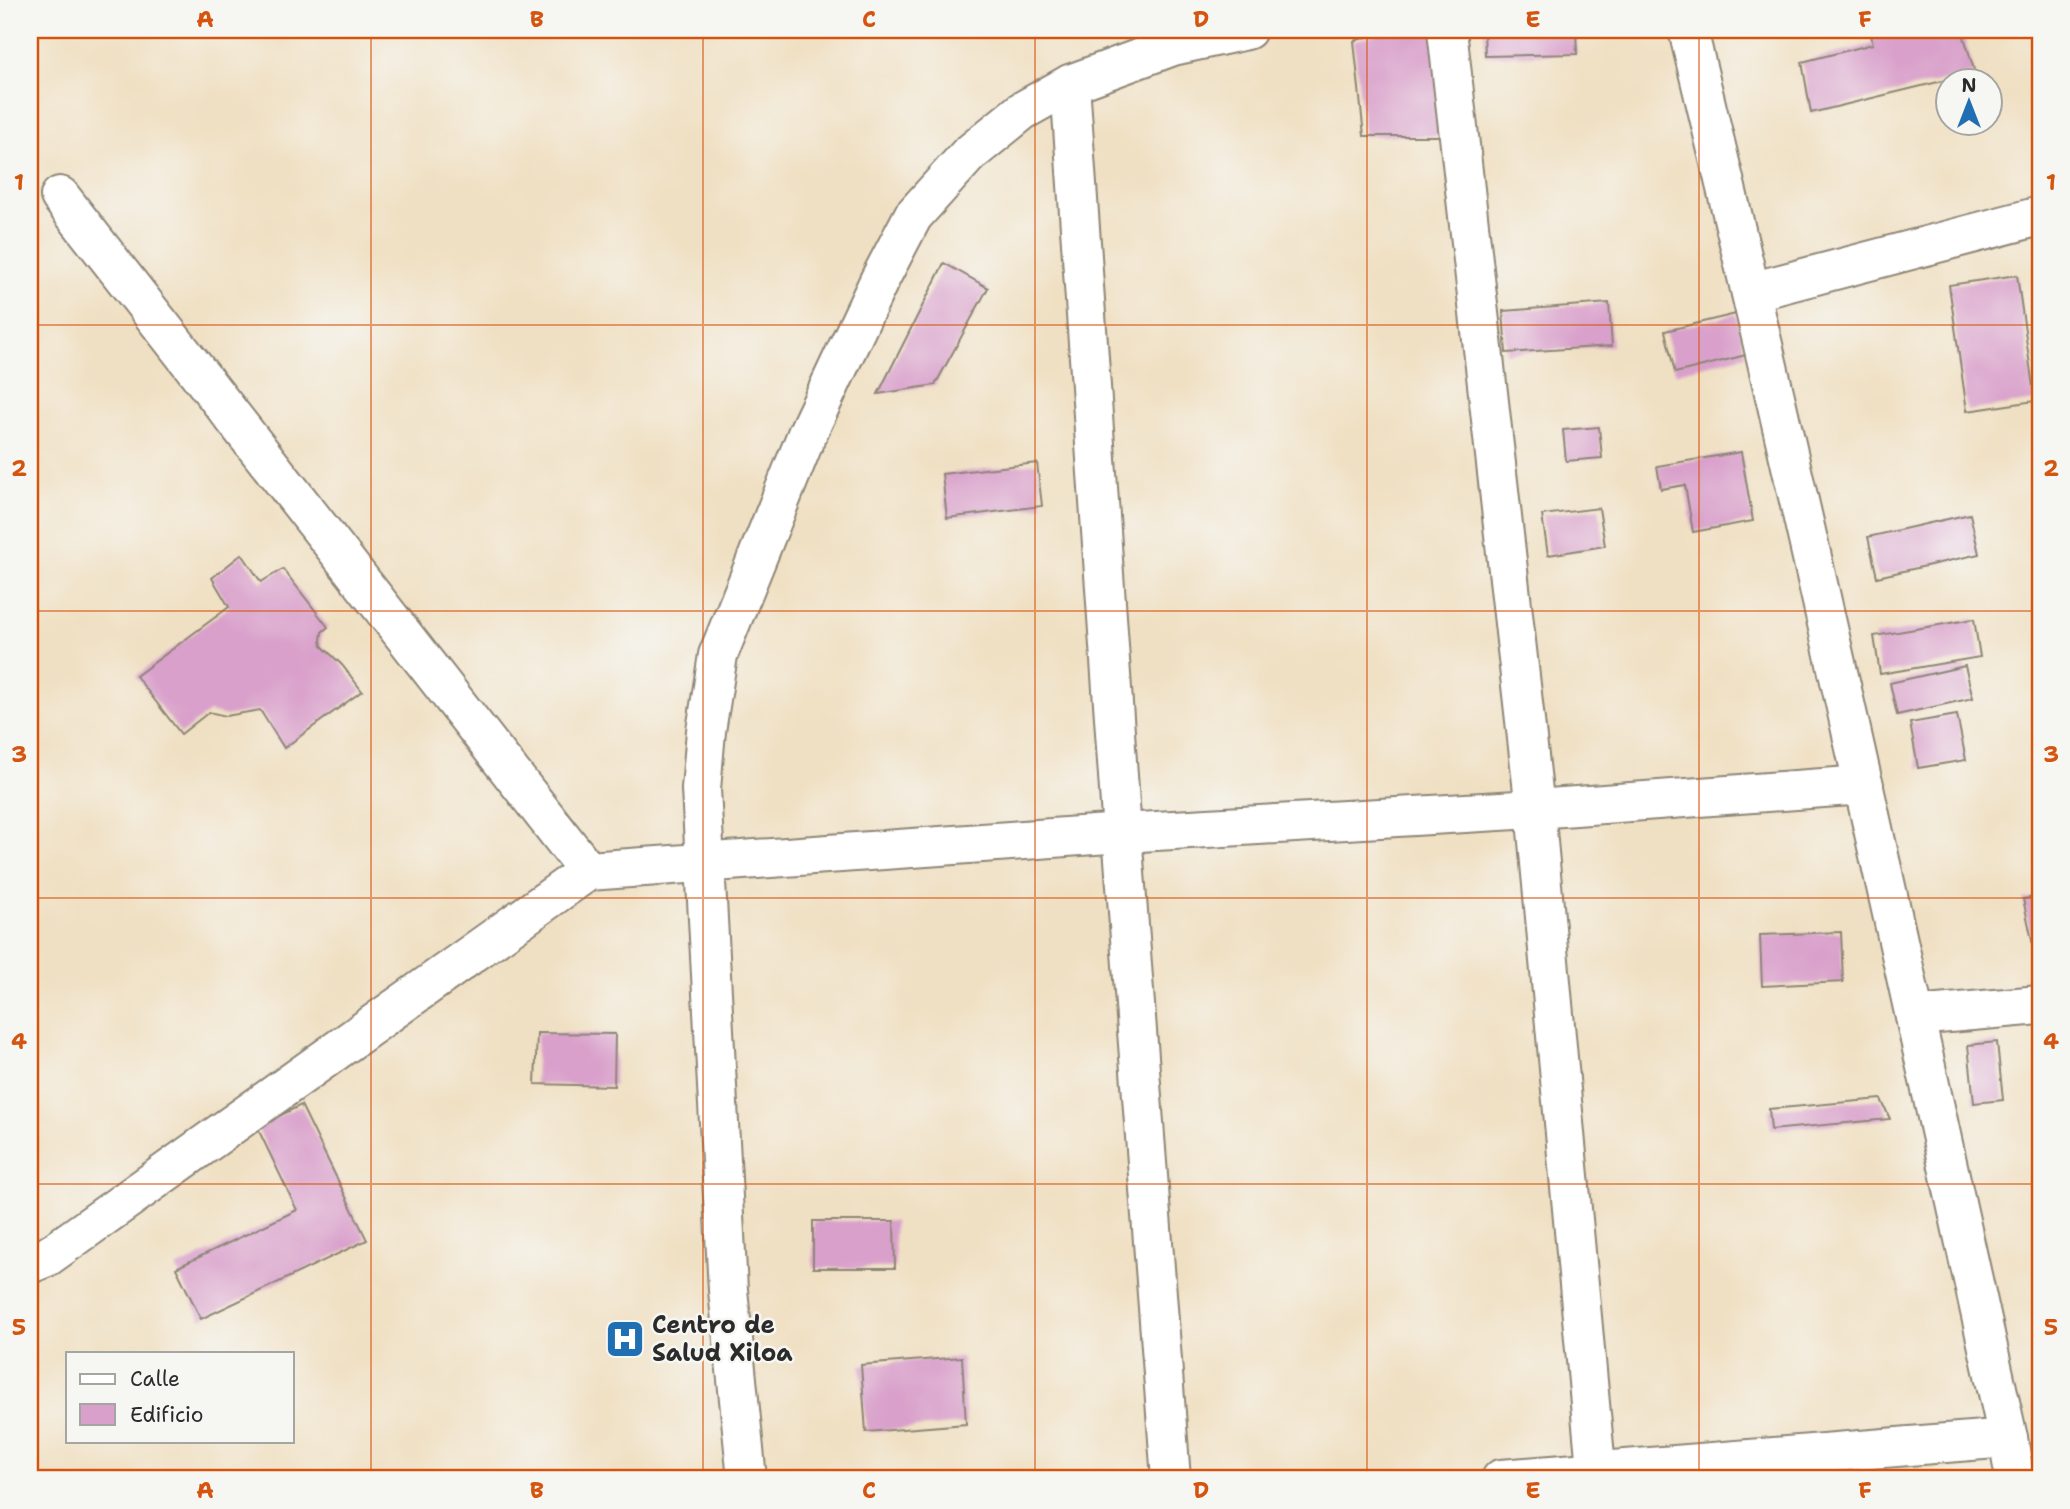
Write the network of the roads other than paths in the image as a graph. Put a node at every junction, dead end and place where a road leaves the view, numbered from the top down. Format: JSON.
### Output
{"nodes":[{"id":1,"x":1247,"y":30,"type":"edge"},
{"id":2,"x":1447,"y":30,"type":"edge"},
{"id":3,"x":1688,"y":30,"type":"edge"},
{"id":4,"x":1171,"y":38,"type":"edge"},
{"id":5,"x":1070,"y":84,"type":"junction"},
{"id":6,"x":60,"y":197,"type":"dead end"},
{"id":7,"x":2040,"y":216,"type":"edge"},
{"id":8,"x":1751,"y":292,"type":"junction"},
{"id":9,"x":1864,"y":785,"type":"junction"},
{"id":10,"x":1535,"y":809,"type":"junction"},
{"id":11,"x":1122,"y":833,"type":"junction"},
{"id":12,"x":705,"y":863,"type":"junction"},
{"id":13,"x":588,"y":871,"type":"junction"},
{"id":14,"x":2040,"y":1005,"type":"edge"},
{"id":15,"x":1915,"y":1016,"type":"junction"},
{"id":16,"x":30,"y":1264,"type":"edge"},
{"id":17,"x":2008,"y":1438,"type":"junction"},
{"id":18,"x":1596,"y":1475,"type":"edge"},
{"id":19,"x":747,"y":1479,"type":"edge"},
{"id":20,"x":1171,"y":1479,"type":"edge"},
{"id":21,"x":1502,"y":1479,"type":"edge"},
{"id":22,"x":2015,"y":1479,"type":"edge"}],
"edges":[{"from":1,"to":4,"type":"street"},
{"from":2,"to":10,"type":"street"},
{"from":3,"to":8,"type":"street"},
{"from":4,"to":5,"type":"street"},
{"from":5,"to":11,"type":"street"},
{"from":5,"to":12,"type":"street"},
{"from":6,"to":13,"type":"street"},
{"from":7,"to":8,"type":"street"},
{"from":8,"to":9,"type":"street"},
{"from":9,"to":10,"type":"street"},
{"from":9,"to":15,"type":"street"},
{"from":10,"to":11,"type":"street"},
{"from":10,"to":18,"type":"street"},
{"from":11,"to":12,"type":"street"},
{"from":11,"to":20,"type":"street"},
{"from":12,"to":13,"type":"street"},
{"from":12,"to":19,"type":"street"},
{"from":13,"to":16,"type":"street"},
{"from":14,"to":15,"type":"street"},
{"from":15,"to":17,"type":"street"},
{"from":17,"to":18,"type":"street"},
{"from":17,"to":22,"type":"street"},
{"from":18,"to":21,"type":"street"}]}
